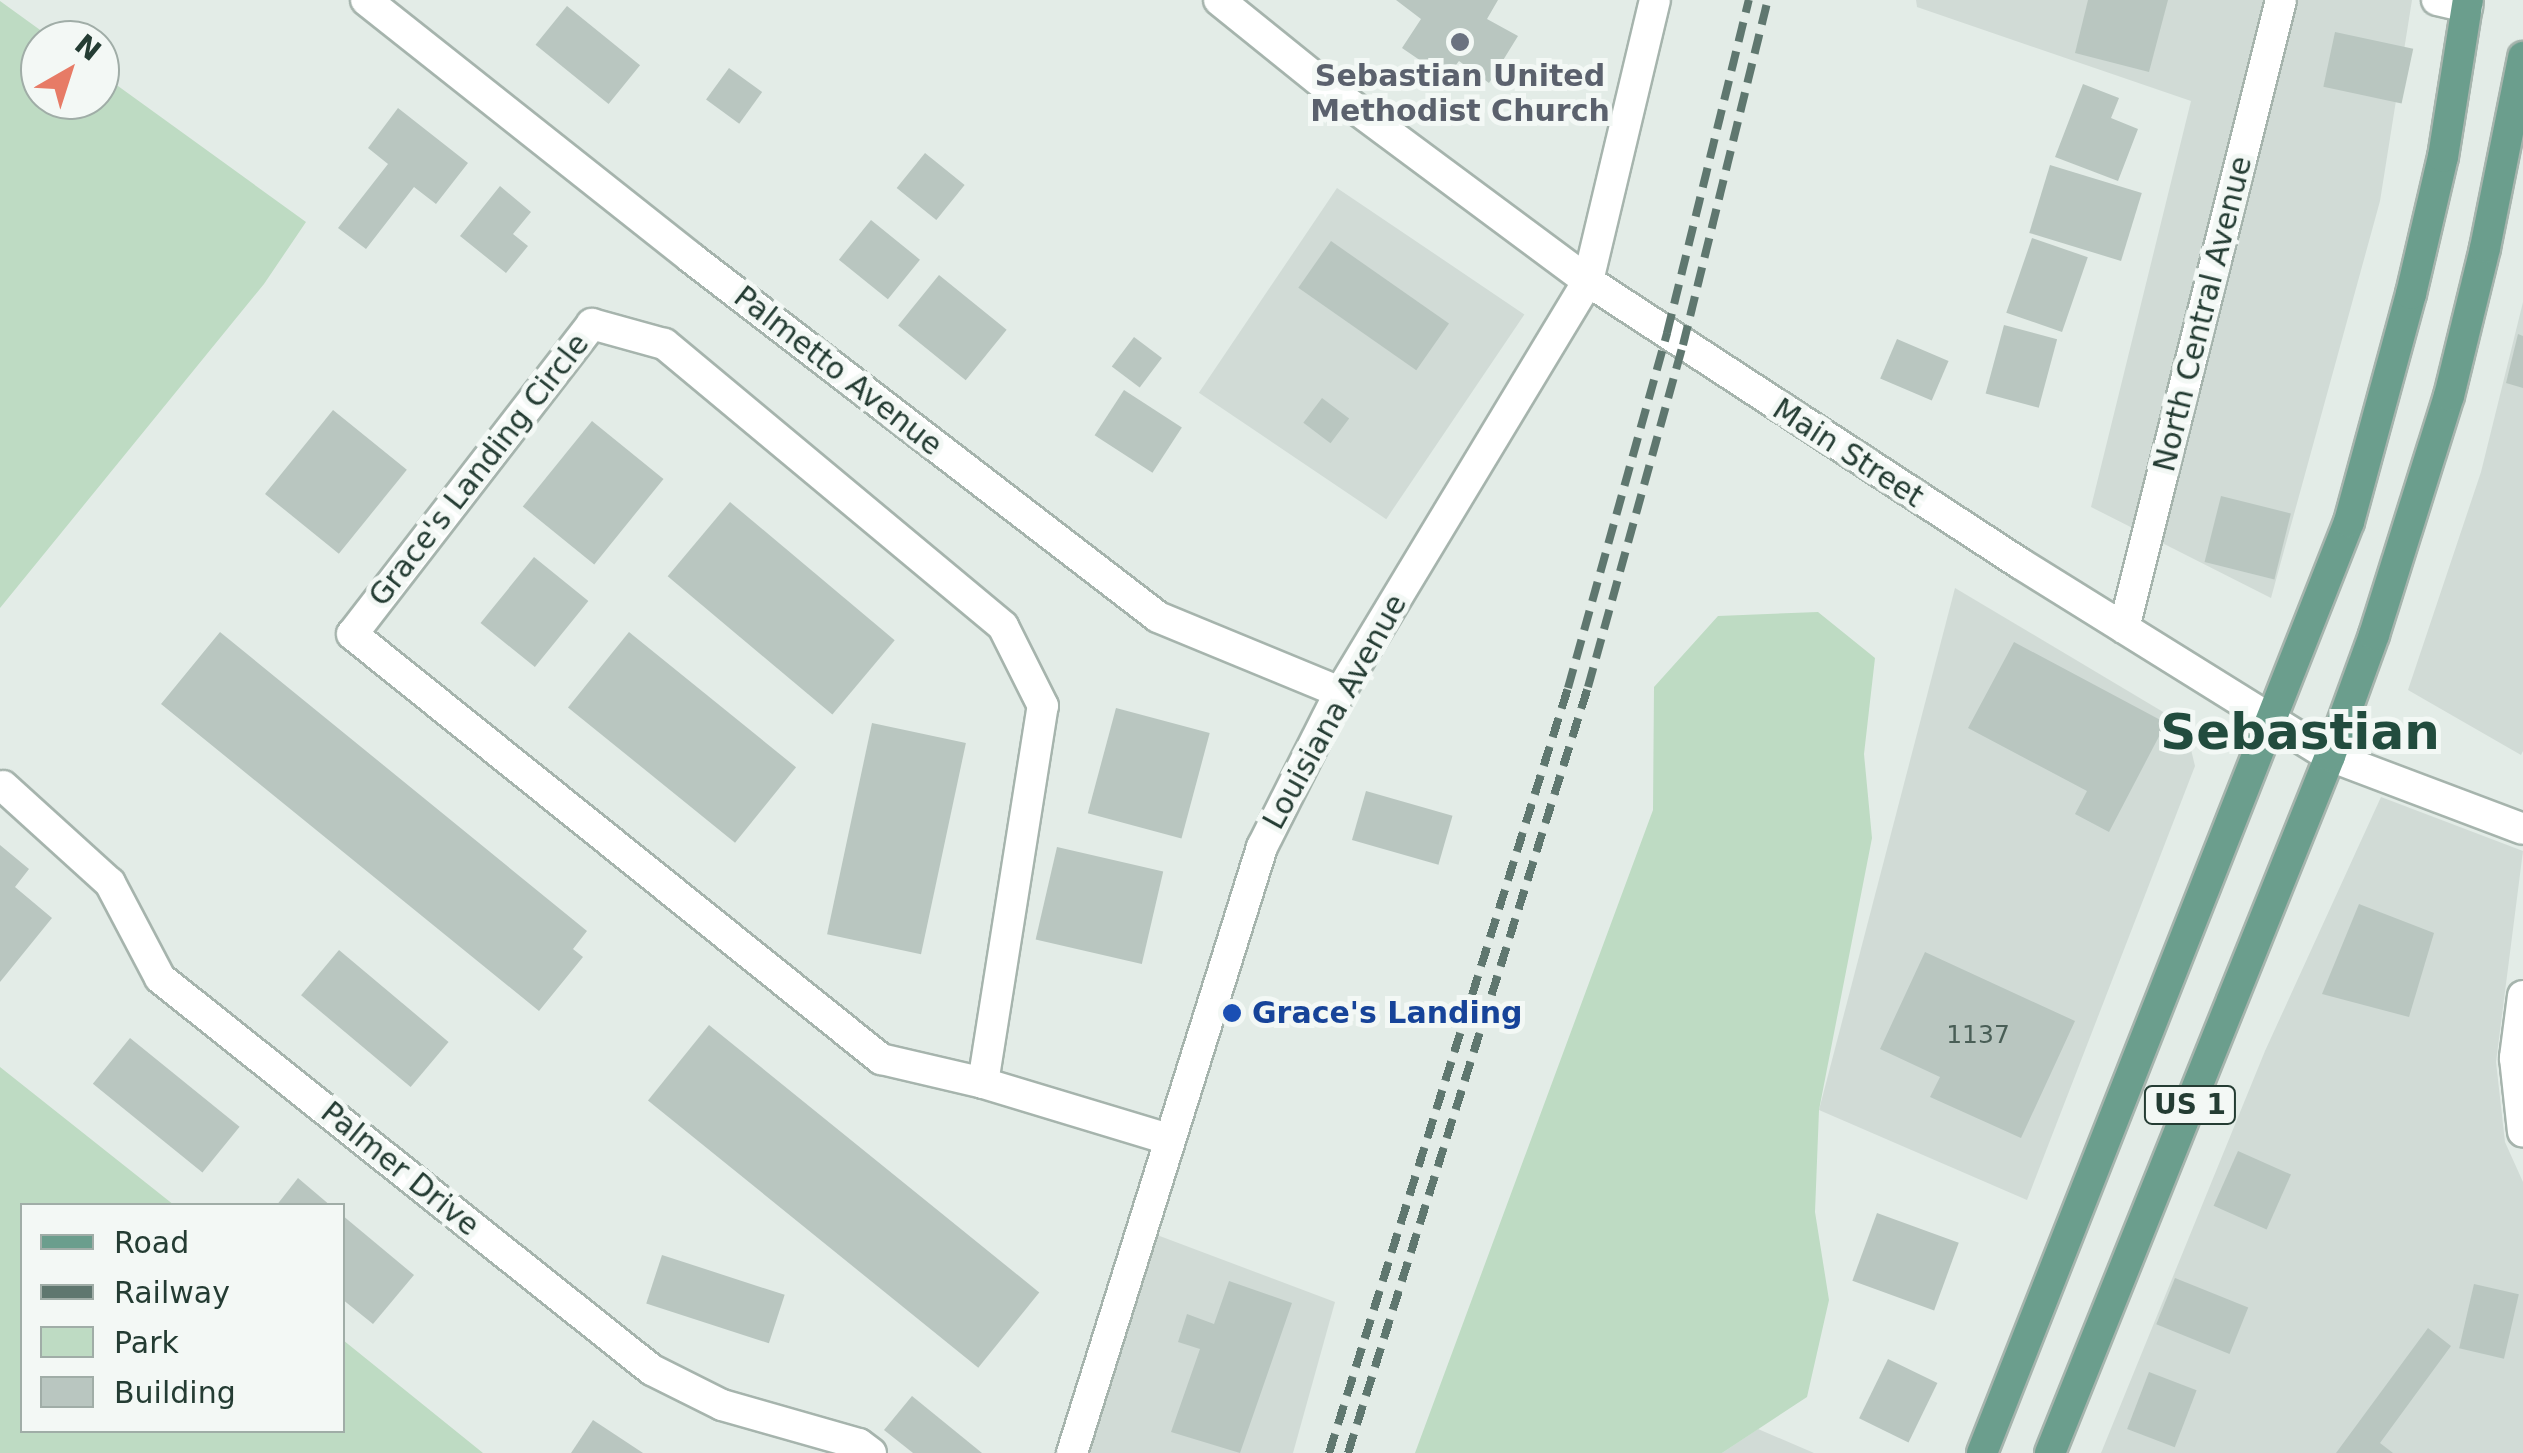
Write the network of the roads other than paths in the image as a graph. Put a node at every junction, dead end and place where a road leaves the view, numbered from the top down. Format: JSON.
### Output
{"nodes":[{"id":1,"x":366,"y":0,"type":"edge"},
{"id":2,"x":1220,"y":0,"type":"edge"},
{"id":3,"x":1655,"y":0,"type":"edge"},
{"id":4,"x":2280,"y":0,"type":"edge"},
{"id":5,"x":2437,"y":0,"type":"edge"},
{"id":6,"x":2468,"y":4,"type":"edge"},
{"id":7,"x":2523,"y":57,"type":"edge"},
{"id":8,"x":1588,"y":281,"type":"junction"},
{"id":9,"x":2124,"y":628,"type":"junction"},
{"id":10,"x":1340,"y":692,"type":"junction"},
{"id":11,"x":2274,"y":721,"type":"junction"},
{"id":12,"x":2330,"y":756,"type":"junction"},
{"id":13,"x":3,"y":786,"type":"dead end"},
{"id":14,"x":2523,"y":830,"type":"edge"},
{"id":15,"x":2523,"y":996,"type":"edge"},
{"id":16,"x":983,"y":1083,"type":"junction"},
{"id":17,"x":2523,"y":1132,"type":"edge"},
{"id":18,"x":1169,"y":1139,"type":"junction"},
{"id":19,"x":871,"y":1453,"type":"edge"},
{"id":20,"x":1072,"y":1453,"type":"edge"},
{"id":21,"x":1982,"y":1453,"type":"edge"},
{"id":22,"x":2050,"y":1453,"type":"edge"}],
"edges":[{"from":1,"to":10,"type":"street","name":"Palmetto Avenue"},
{"from":2,"to":8,"type":"street","name":"Main Street"},
{"from":3,"to":8,"type":"street","name":"Louisiana Avenue"},
{"from":4,"to":9,"type":"street","name":"North Central Avenue"},
{"from":5,"to":6,"type":"street"},
{"from":6,"to":11,"type":"main road","number":"US 1"},
{"from":7,"to":12,"type":"main road","number":"US 1"},
{"from":8,"to":9,"type":"street","name":"Main Street"},
{"from":8,"to":10,"type":"street","name":"Louisiana Avenue"},
{"from":9,"to":11,"type":"street","name":"Main Street"},
{"from":10,"to":18,"type":"street","name":"Louisiana Avenue"},
{"from":11,"to":12,"type":"street","name":"Main Street"},
{"from":11,"to":21,"type":"main road","number":"US 1"},
{"from":12,"to":14,"type":"street","name":"Main Street"},
{"from":12,"to":22,"type":"main road","number":"US 1"},
{"from":13,"to":19,"type":"street","name":"Palmer Drive"},
{"from":15,"to":17,"type":"street"},
{"from":16,"to":16,"type":"street","name":"Grace's Landing Circle"},
{"from":16,"to":18,"type":"street","name":"Grace's Landing Circle"},
{"from":18,"to":20,"type":"street","name":"Louisiana Avenue"}]}
